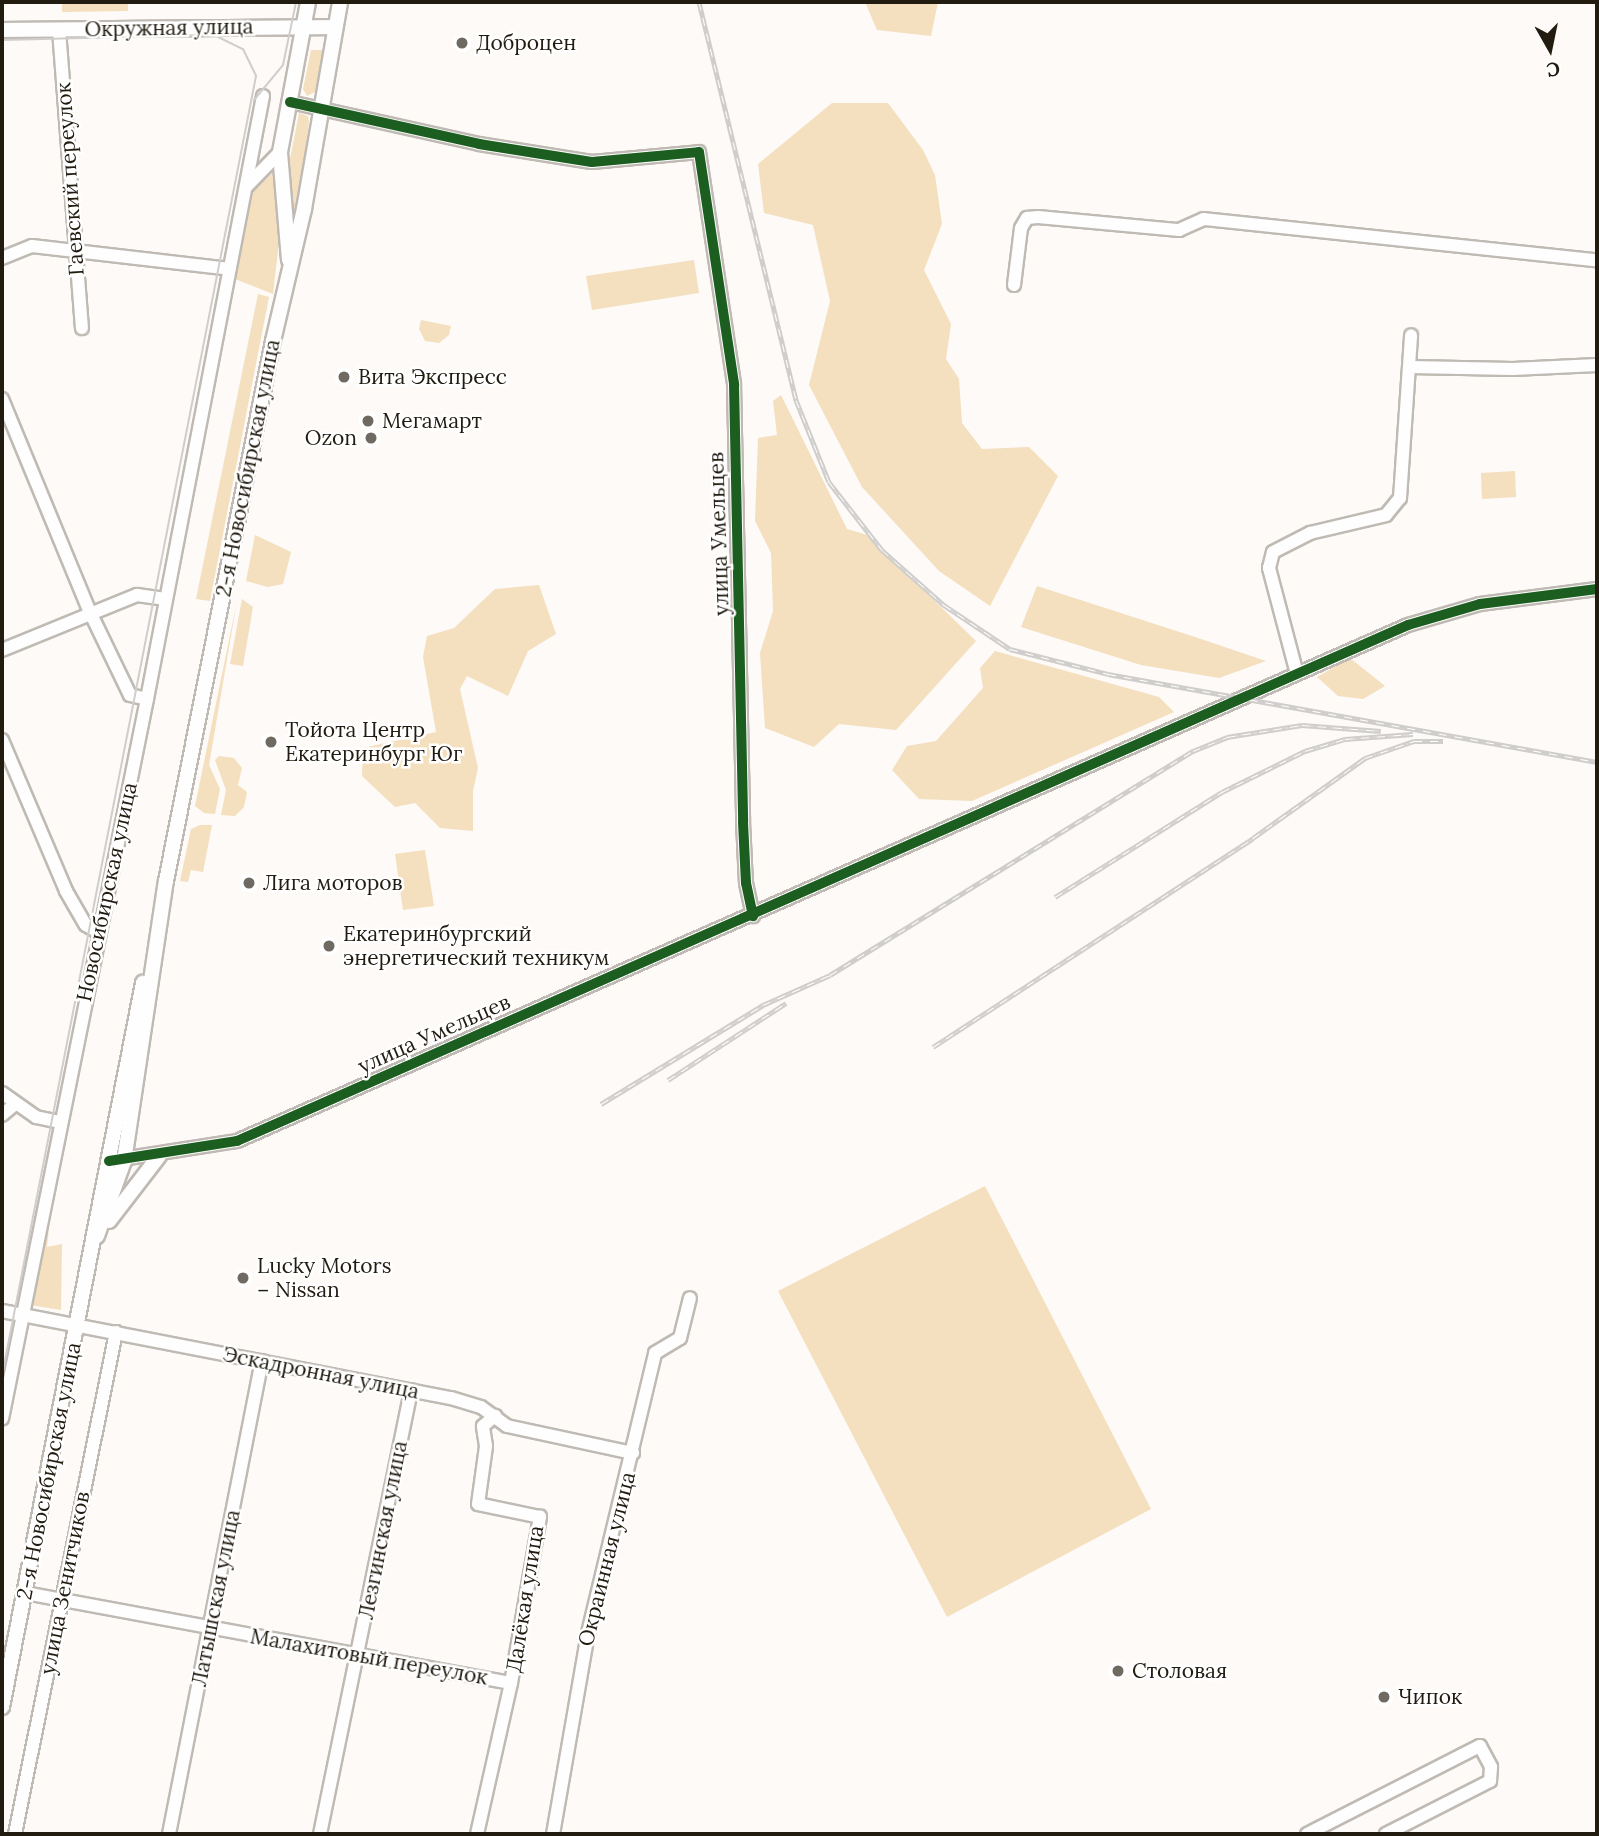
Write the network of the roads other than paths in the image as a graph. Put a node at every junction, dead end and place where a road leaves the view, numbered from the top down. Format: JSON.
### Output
{"nodes":[{"id":1,"x":309,"y":2,"type":"edge"},
{"id":2,"x":340,"y":2,"type":"edge"},
{"id":3,"x":303,"y":27,"type":"junction"},
{"id":4,"x":335,"y":27,"type":"junction"},
{"id":5,"x":2,"y":30,"type":"edge"},
{"id":6,"x":59,"y":30,"type":"junction"},
{"id":7,"x":263,"y":96,"type":"dead end"},
{"id":8,"x":290,"y":102,"type":"junction"},
{"id":9,"x":320,"y":107,"type":"junction"},
{"id":10,"x":280,"y":152,"type":"junction"},
{"id":11,"x":247,"y":186,"type":"junction"},
{"id":12,"x":74,"y":249,"type":"junction"},
{"id":13,"x":2,"y":258,"type":"edge"},
{"id":14,"x":1597,"y":260,"type":"edge"},
{"id":15,"x":289,"y":264,"type":"junction"},
{"id":16,"x":230,"y":269,"type":"junction"},
{"id":17,"x":1014,"y":285,"type":"dead end"},
{"id":18,"x":82,"y":328,"type":"dead end"},
{"id":19,"x":1411,"y":335,"type":"dead end"},
{"id":20,"x":1597,"y":365,"type":"edge"},
{"id":21,"x":1410,"y":367,"type":"junction"},
{"id":22,"x":2,"y":399,"type":"edge"},
{"id":23,"x":1597,"y":589,"type":"edge"},
{"id":24,"x":164,"y":599,"type":"junction"},
{"id":25,"x":90,"y":612,"type":"junction"},
{"id":26,"x":2,"y":650,"type":"edge"},
{"id":27,"x":1297,"y":674,"type":"junction"},
{"id":28,"x":147,"y":699,"type":"junction"},
{"id":29,"x":2,"y":740,"type":"edge"},
{"id":30,"x":753,"y":916,"type":"junction"},
{"id":31,"x":98,"y":932,"type":"junction"},
{"id":32,"x":2,"y":1093,"type":"edge"},
{"id":33,"x":13,"y":1105,"type":"junction"},
{"id":34,"x":2,"y":1115,"type":"edge"},
{"id":35,"x":60,"y":1122,"type":"junction"},
{"id":36,"x":159,"y":1156,"type":"junction"},
{"id":37,"x":117,"y":1161,"type":"junction"},
{"id":38,"x":97,"y":1236,"type":"junction"},
{"id":39,"x":690,"y":1298,"type":"dead end"},
{"id":40,"x":2,"y":1311,"type":"edge"},
{"id":41,"x":23,"y":1315,"type":"junction"},
{"id":42,"x":78,"y":1325,"type":"junction"},
{"id":43,"x":116,"y":1332,"type":"junction"},
{"id":44,"x":262,"y":1361,"type":"junction"},
{"id":45,"x":411,"y":1390,"type":"junction"},
{"id":46,"x":495,"y":1416,"type":"junction"},
{"id":47,"x":2,"y":1419,"type":"edge"},
{"id":48,"x":633,"y":1453,"type":"junction"},
{"id":49,"x":25,"y":1593,"type":"junction"},
{"id":50,"x":61,"y":1600,"type":"junction"},
{"id":51,"x":210,"y":1628,"type":"junction"},
{"id":52,"x":357,"y":1655,"type":"junction"},
{"id":53,"x":511,"y":1683,"type":"junction"},
{"id":54,"x":2,"y":1707,"type":"edge"},
{"id":55,"x":15,"y":1834,"type":"edge"},
{"id":56,"x":169,"y":1834,"type":"edge"},
{"id":57,"x":320,"y":1834,"type":"edge"},
{"id":58,"x":477,"y":1834,"type":"edge"},
{"id":59,"x":553,"y":1834,"type":"edge"},
{"id":60,"x":1307,"y":1834,"type":"edge"},
{"id":61,"x":1386,"y":1834,"type":"edge"}],
"edges":[{"from":1,"to":3,"type":"main road"},
{"from":2,"to":4,"type":"main road","name":"2-я Новосибирская улица"},
{"from":3,"to":4,"type":"main road","name":"Окружная улица"},
{"from":3,"to":6,"type":"main road","name":"Окружная улица"},
{"from":3,"to":8,"type":"main road"},
{"from":4,"to":9,"type":"main road","name":"2-я Новосибирская улица"},
{"from":5,"to":6,"type":"main road","name":"Окружная улица"},
{"from":6,"to":12,"type":"street","name":"Гаевский переулок"},
{"from":7,"to":11,"type":"street","name":"Новосибирская улица"},
{"from":8,"to":9,"type":"street"},
{"from":8,"to":10,"type":"main road"},
{"from":9,"to":15,"type":"main road","name":"2-я Новосибирская улица"},
{"from":9,"to":30,"type":"street","name":"улица Умельцев"},
{"from":10,"to":11,"type":"street"},
{"from":10,"to":15,"type":"main road"},
{"from":11,"to":16,"type":"street","name":"Новосибирская улица"},
{"from":12,"to":13,"type":"street"},
{"from":12,"to":16,"type":"street"},
{"from":12,"to":18,"type":"street","name":"Гаевский переулок"},
{"from":14,"to":17,"type":"street"},
{"from":15,"to":37,"type":"main road","name":"2-я Новосибирская улица"},
{"from":16,"to":24,"type":"street","name":"Новосибирская улица"},
{"from":19,"to":21,"type":"street"},
{"from":20,"to":21,"type":"street"},
{"from":21,"to":27,"type":"street"},
{"from":22,"to":25,"type":"street"},
{"from":23,"to":27,"type":"street","name":"улица Умельцев"},
{"from":24,"to":25,"type":"street"},
{"from":24,"to":28,"type":"street","name":"Новосибирская улица"},
{"from":25,"to":26,"type":"street"},
{"from":25,"to":28,"type":"street"},
{"from":27,"to":30,"type":"street","name":"улица Умельцев"},
{"from":28,"to":31,"type":"street","name":"Новосибирская улица"},
{"from":29,"to":31,"type":"street"},
{"from":30,"to":36,"type":"street","name":"улица Умельцев"},
{"from":31,"to":35,"type":"street","name":"Новосибирская улица"},
{"from":32,"to":33,"type":"street"},
{"from":33,"to":34,"type":"street"},
{"from":33,"to":35,"type":"street"},
{"from":35,"to":41,"type":"street","name":"Новосибирская улица"},
{"from":36,"to":37,"type":"street","name":"улица Умельцев"},
{"from":36,"to":38,"type":"main road"},
{"from":37,"to":38,"type":"main road","name":"2-я Новосибирская улица"},
{"from":38,"to":42,"type":"main road","name":"2-я Новосибирская улица"},
{"from":39,"to":48,"type":"street","name":"Окраинная улица"},
{"from":40,"to":41,"type":"street","name":"Эскадронная улица"},
{"from":41,"to":42,"type":"street","name":"Эскадронная улица"},
{"from":41,"to":47,"type":"street","name":"Новосибирская улица"},
{"from":42,"to":43,"type":"street","name":"Эскадронная улица"},
{"from":42,"to":49,"type":"main road","name":"2-я Новосибирская улица"},
{"from":43,"to":44,"type":"street","name":"Эскадронная улица"},
{"from":43,"to":50,"type":"street","name":"улица Зенитчиков"},
{"from":44,"to":45,"type":"street","name":"Эскадронная улица"},
{"from":44,"to":51,"type":"street","name":"Латышская улица"},
{"from":45,"to":46,"type":"street","name":"Эскадронная улица"},
{"from":45,"to":52,"type":"street","name":"Лезгинская улица"},
{"from":46,"to":48,"type":"street","name":"Эскадронная улица"},
{"from":46,"to":53,"type":"street","name":"Далёкая улица"},
{"from":48,"to":59,"type":"street","name":"Окраинная улица"},
{"from":49,"to":50,"type":"street","name":"Малахитовый переулок"},
{"from":49,"to":54,"type":"main road","name":"2-я Новосибирская улица"},
{"from":50,"to":51,"type":"street","name":"Малахитовый переулок"},
{"from":50,"to":55,"type":"street","name":"улица Зенитчиков"},
{"from":51,"to":52,"type":"street","name":"Малахитовый переулок"},
{"from":51,"to":56,"type":"street","name":"Латышская улица"},
{"from":52,"to":53,"type":"street","name":"Малахитовый переулок"},
{"from":52,"to":57,"type":"street","name":"Лезгинская улица"},
{"from":53,"to":58,"type":"street","name":"Далёкая улица"},
{"from":60,"to":61,"type":"street"}]}
